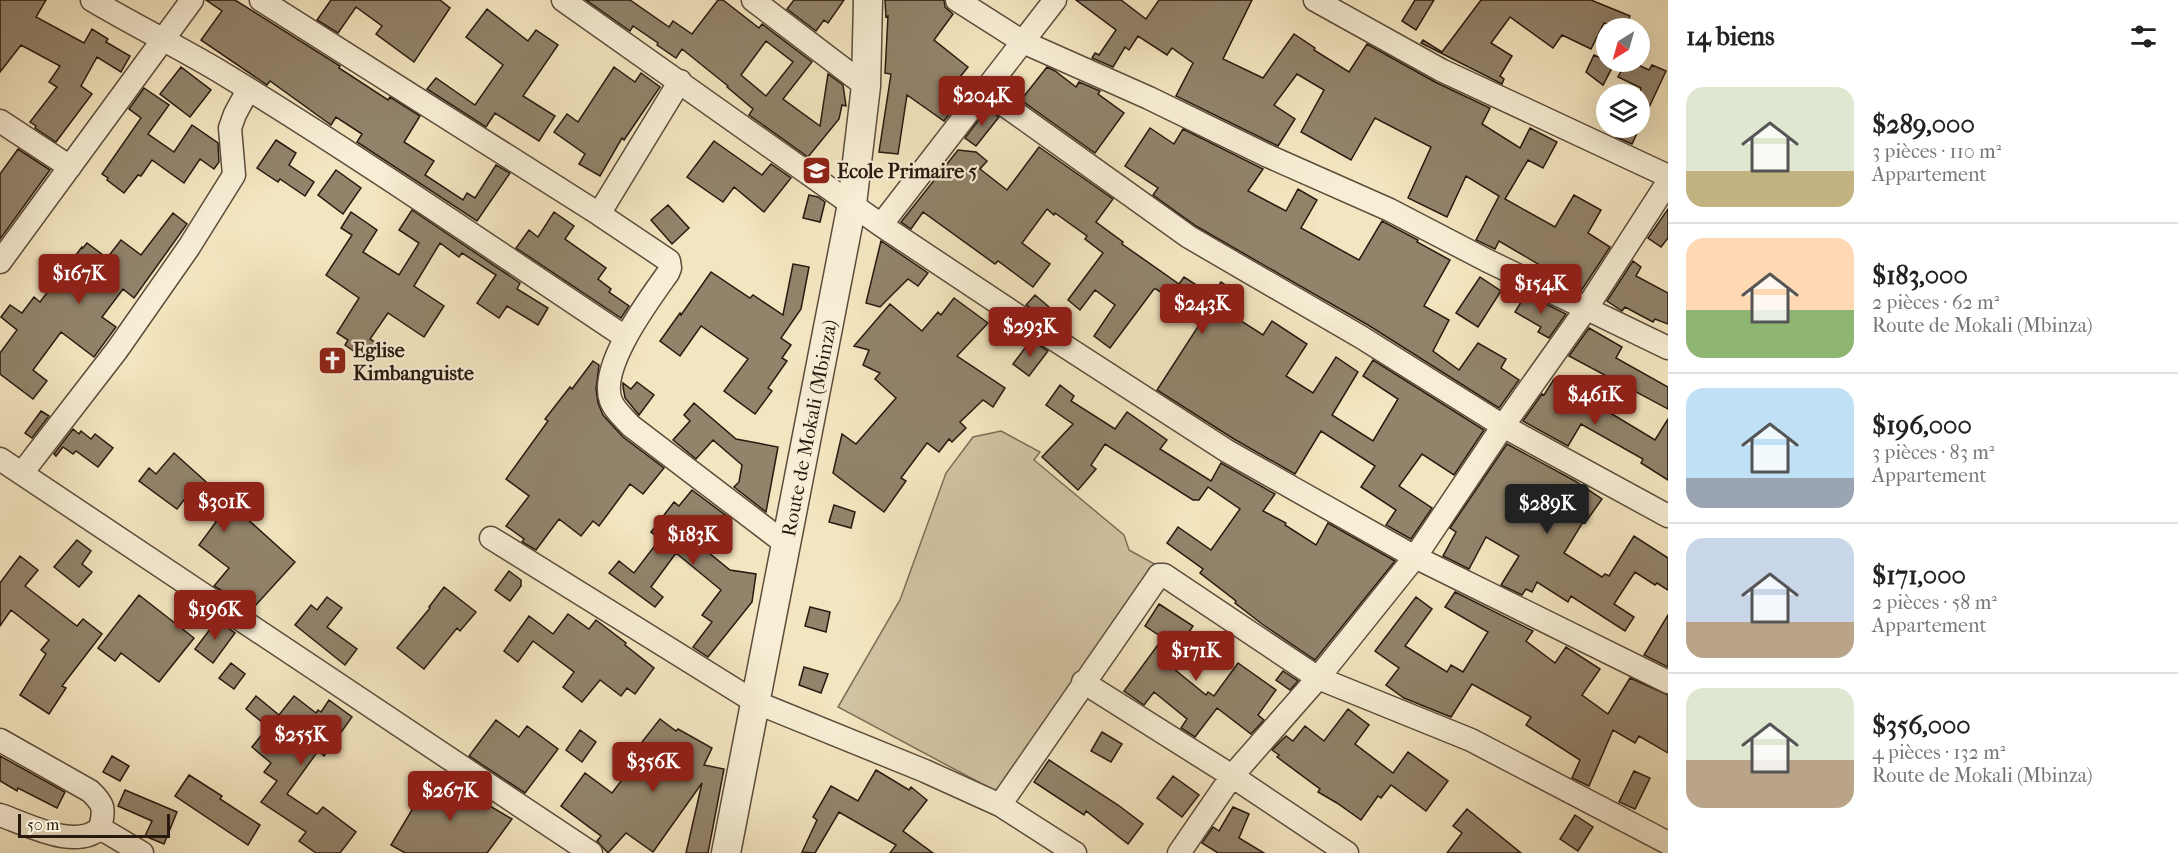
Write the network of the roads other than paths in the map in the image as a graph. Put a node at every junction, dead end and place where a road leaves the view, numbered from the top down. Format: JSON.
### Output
{"nodes":[{"id":1,"x":92,"y":0,"type":"edge"},
{"id":2,"x":192,"y":0,"type":"edge"},
{"id":3,"x":261,"y":0,"type":"edge"},
{"id":4,"x":563,"y":0,"type":"edge"},
{"id":5,"x":753,"y":0,"type":"edge"},
{"id":6,"x":868,"y":0,"type":"edge"},
{"id":7,"x":957,"y":0,"type":"edge"},
{"id":8,"x":1055,"y":0,"type":"edge"},
{"id":9,"x":1315,"y":0,"type":"edge"},
{"id":10,"x":163,"y":38,"type":"junction"},
{"id":11,"x":1023,"y":42,"type":"junction"},
{"id":12,"x":680,"y":81,"type":"junction"},
{"id":13,"x":866,"y":86,"type":"junction"},
{"id":14,"x":248,"y":90,"type":"junction"},
{"id":15,"x":985,"y":91,"type":"junction"},
{"id":16,"x":0,"y":121,"type":"edge"},
{"id":17,"x":70,"y":167,"type":"junction"},
{"id":18,"x":1668,"y":176,"type":"edge"},
{"id":19,"x":1668,"y":182,"type":"edge"},
{"id":20,"x":852,"y":204,"type":"junction"},
{"id":21,"x":598,"y":214,"type":"junction"},
{"id":22,"x":881,"y":225,"type":"junction"},
{"id":23,"x":0,"y":262,"type":"edge"},
{"id":24,"x":1586,"y":309,"type":"junction"},
{"id":25,"x":625,"y":337,"type":"junction"},
{"id":26,"x":1668,"y":348,"type":"edge"},
{"id":27,"x":1503,"y":426,"type":"junction"},
{"id":28,"x":0,"y":459,"type":"edge"},
{"id":29,"x":22,"y":473,"type":"junction"},
{"id":30,"x":1668,"y":516,"type":"edge"},
{"id":31,"x":491,"y":538,"type":"dead end"},
{"id":32,"x":786,"y":544,"type":"junction"},
{"id":33,"x":1415,"y":557,"type":"junction"},
{"id":34,"x":1318,"y":678,"type":"junction"},
{"id":35,"x":1083,"y":682,"type":"junction"},
{"id":36,"x":1668,"y":682,"type":"edge"},
{"id":37,"x":755,"y":702,"type":"junction"},
{"id":38,"x":0,"y":740,"type":"edge"},
{"id":39,"x":1232,"y":776,"type":"junction"},
{"id":40,"x":1000,"y":805,"type":"junction"},
{"id":41,"x":0,"y":815,"type":"edge"},
{"id":42,"x":100,"y":828,"type":"junction"},
{"id":43,"x":1659,"y":845,"type":"edge"},
{"id":44,"x":142,"y":853,"type":"edge"},
{"id":45,"x":591,"y":853,"type":"edge"},
{"id":46,"x":726,"y":853,"type":"edge"},
{"id":47,"x":1075,"y":853,"type":"edge"},
{"id":48,"x":1179,"y":853,"type":"edge"},
{"id":49,"x":1347,"y":853,"type":"edge"}],
"edges":[{"from":1,"to":10,"type":"street"},
{"from":2,"to":10,"type":"street"},
{"from":3,"to":21,"type":"street"},
{"from":4,"to":12,"type":"street"},
{"from":5,"to":13,"type":"street"},
{"from":6,"to":13,"type":"street","name":"Route de Mokali (Mbinza)"},
{"from":7,"to":11,"type":"street"},
{"from":8,"to":11,"type":"street"},
{"from":9,"to":18,"type":"street"},
{"from":10,"to":14,"type":"street"},
{"from":10,"to":17,"type":"street"},
{"from":11,"to":15,"type":"street"},
{"from":11,"to":24,"type":"street"},
{"from":12,"to":20,"type":"street"},
{"from":12,"to":21,"type":"street"},
{"from":13,"to":20,"type":"street","name":"Route de Mokali (Mbinza)"},
{"from":14,"to":25,"type":"street"},
{"from":14,"to":29,"type":"street"},
{"from":15,"to":22,"type":"street"},
{"from":15,"to":27,"type":"street"},
{"from":16,"to":17,"type":"street"},
{"from":17,"to":23,"type":"street"},
{"from":19,"to":24,"type":"street"},
{"from":20,"to":22,"type":"street"},
{"from":20,"to":32,"type":"street","name":"Route de Mokali (Mbinza)"},
{"from":21,"to":25,"type":"street"},
{"from":22,"to":33,"type":"street"},
{"from":24,"to":26,"type":"street"},
{"from":24,"to":27,"type":"street"},
{"from":25,"to":32,"type":"street"},
{"from":27,"to":30,"type":"street"},
{"from":27,"to":33,"type":"street"},
{"from":28,"to":29,"type":"street"},
{"from":29,"to":45,"type":"street"},
{"from":31,"to":37,"type":"street"},
{"from":32,"to":37,"type":"street","name":"Route de Mokali (Mbinza)"},
{"from":33,"to":34,"type":"street"},
{"from":33,"to":36,"type":"street"},
{"from":34,"to":35,"type":"street"},
{"from":34,"to":39,"type":"street"},
{"from":34,"to":43,"type":"street"},
{"from":35,"to":39,"type":"street"},
{"from":35,"to":40,"type":"street"},
{"from":37,"to":40,"type":"street"},
{"from":37,"to":46,"type":"street","name":"Route de Mokali (Mbinza)"},
{"from":38,"to":42,"type":"street"},
{"from":39,"to":48,"type":"street"},
{"from":39,"to":49,"type":"street"},
{"from":40,"to":47,"type":"street"},
{"from":41,"to":42,"type":"street"},
{"from":42,"to":44,"type":"street"}]}
